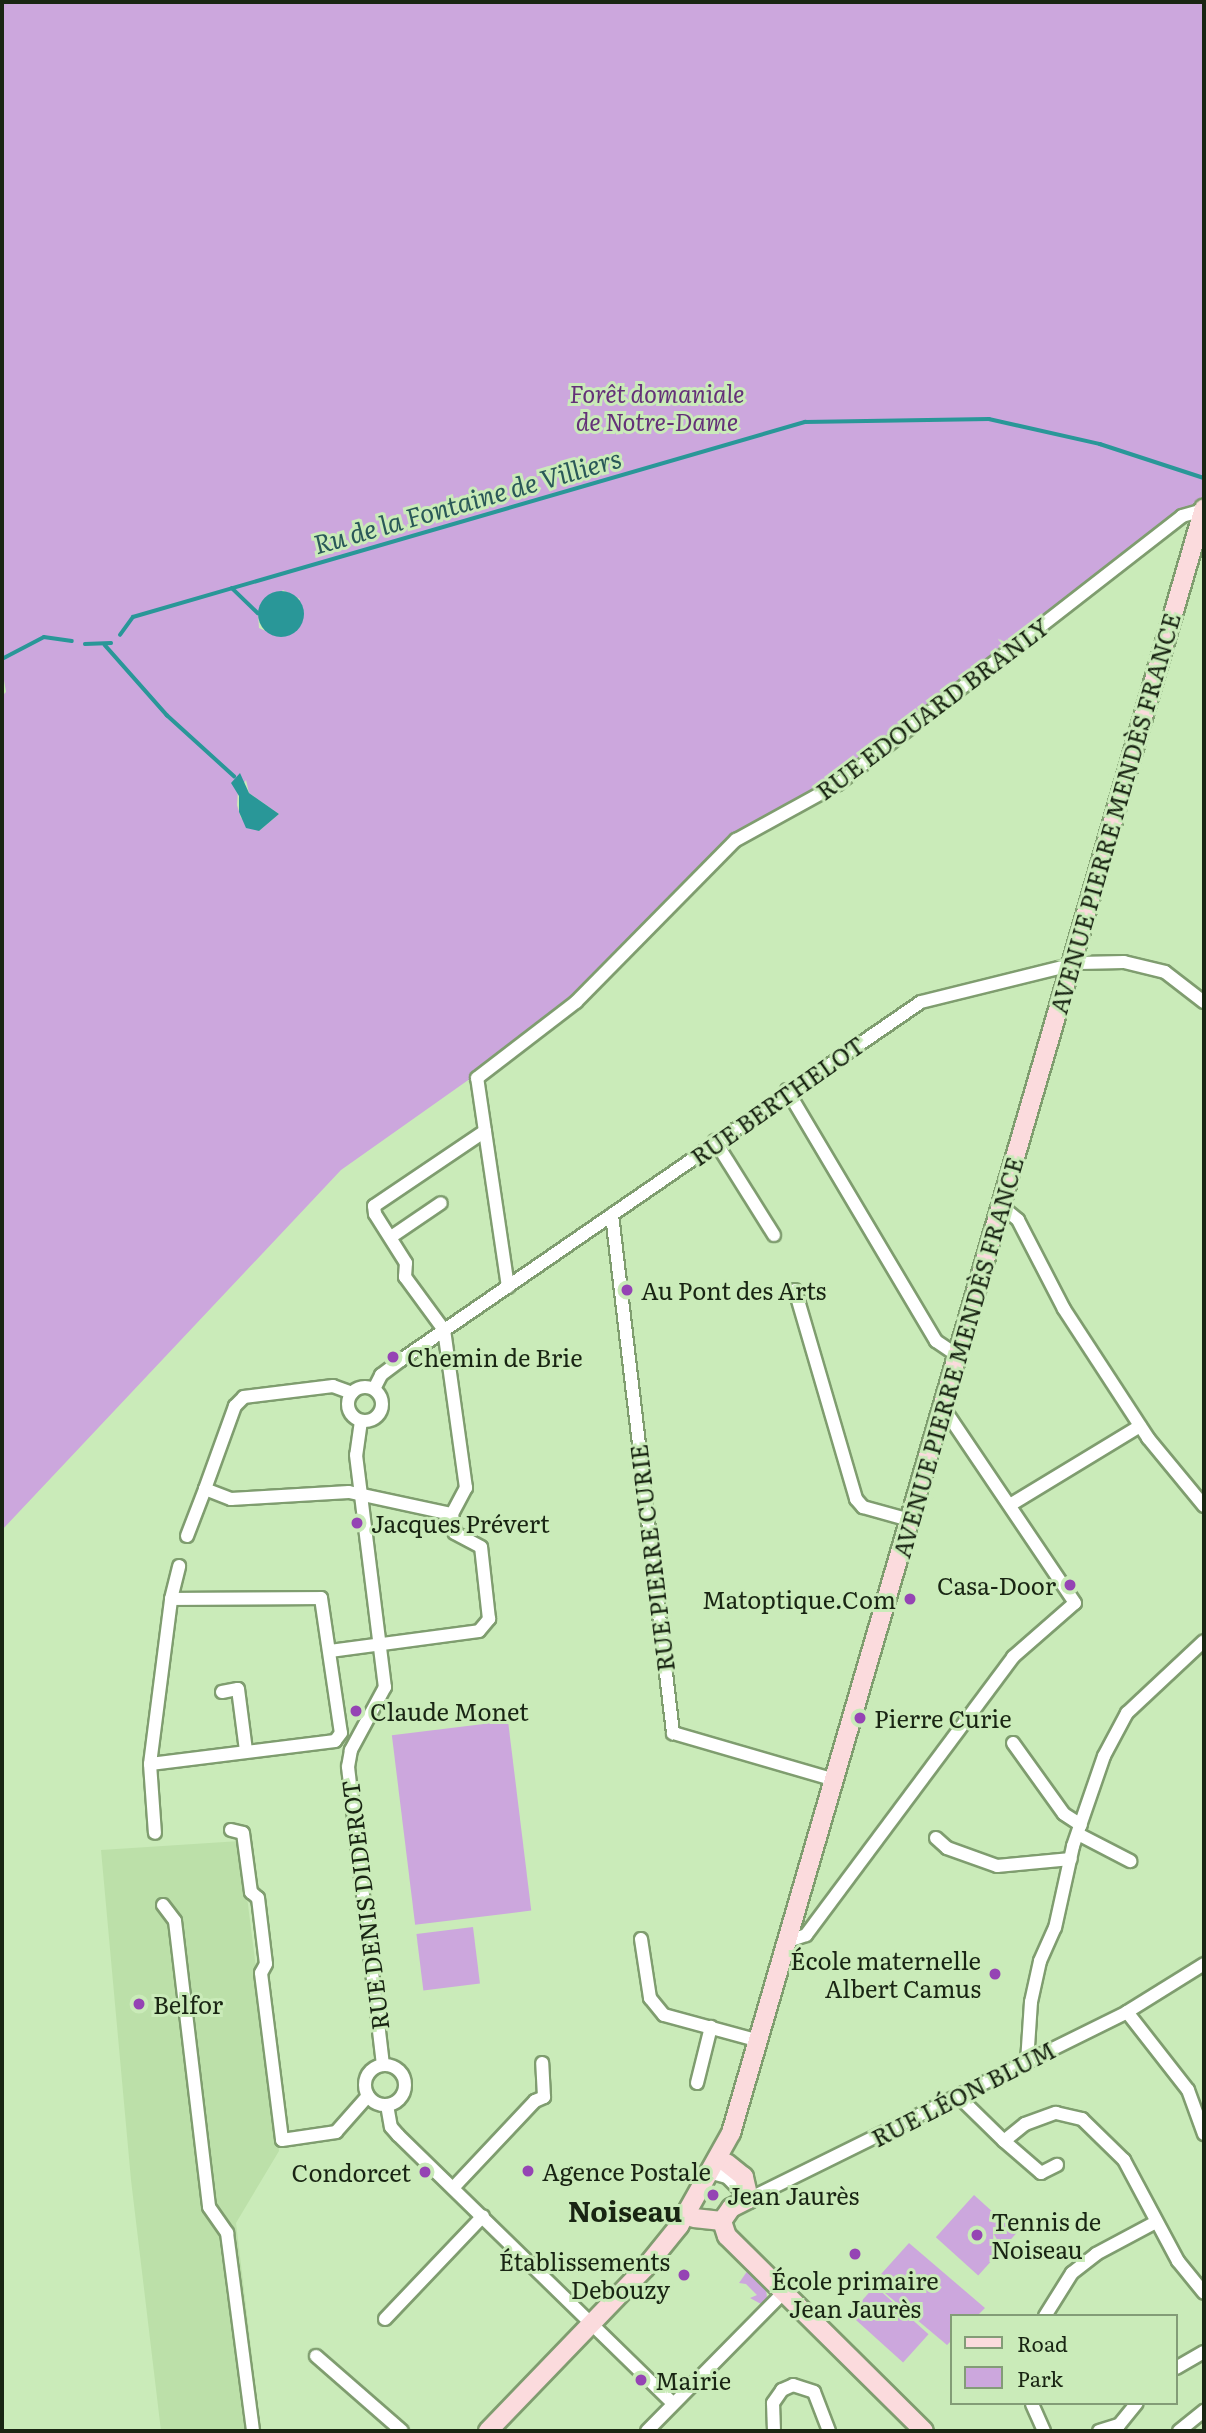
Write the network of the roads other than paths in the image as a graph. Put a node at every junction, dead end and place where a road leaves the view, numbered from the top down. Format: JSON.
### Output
{"nodes":[{"id":1,"x":1204,"y":509,"type":"edge"},
{"id":2,"x":1070,"y":965,"type":"junction"},
{"id":3,"x":1204,"y":1002,"type":"edge"},
{"id":4,"x":787,"y":1090,"type":"junction"},
{"id":5,"x":485,"y":1131,"type":"junction"},
{"id":6,"x":715,"y":1141,"type":"junction"},
{"id":7,"x":441,"y":1203,"type":"dead end"},
{"id":8,"x":1001,"y":1206,"type":"junction"},
{"id":9,"x":612,"y":1215,"type":"junction"},
{"id":10,"x":774,"y":1236,"type":"dead end"},
{"id":11,"x":391,"y":1237,"type":"junction"},
{"id":12,"x":508,"y":1287,"type":"junction"},
{"id":13,"x":795,"y":1290,"type":"dead end"},
{"id":14,"x":444,"y":1330,"type":"junction"},
{"id":15,"x":957,"y":1355,"type":"junction"},
{"id":16,"x":374,"y":1389,"type":"junction"},
{"id":17,"x":352,"y":1392,"type":"junction"},
{"id":18,"x":943,"y":1407,"type":"junction"},
{"id":19,"x":361,"y":1421,"type":"junction"},
{"id":20,"x":1140,"y":1426,"type":"junction"},
{"id":21,"x":205,"y":1489,"type":"junction"},
{"id":22,"x":361,"y":1494,"type":"junction"},
{"id":23,"x":1010,"y":1506,"type":"junction"},
{"id":24,"x":1204,"y":1506,"type":"edge"},
{"id":25,"x":452,"y":1514,"type":"junction"},
{"id":26,"x":910,"y":1520,"type":"junction"},
{"id":27,"x":187,"y":1536,"type":"dead end"},
{"id":28,"x":179,"y":1566,"type":"dead end"},
{"id":29,"x":171,"y":1599,"type":"junction"},
{"id":30,"x":1204,"y":1641,"type":"edge"},
{"id":31,"x":379,"y":1643,"type":"junction"},
{"id":32,"x":330,"y":1651,"type":"junction"},
{"id":33,"x":222,"y":1692,"type":"dead end"},
{"id":34,"x":1013,"y":1744,"type":"dead end"},
{"id":35,"x":246,"y":1751,"type":"junction"},
{"id":36,"x":150,"y":1764,"type":"junction"},
{"id":37,"x":835,"y":1780,"type":"junction"},
{"id":38,"x":1080,"y":1829,"type":"junction"},
{"id":39,"x":231,"y":1830,"type":"dead end"},
{"id":40,"x":155,"y":1833,"type":"dead end"},
{"id":41,"x":936,"y":1838,"type":"dead end"},
{"id":42,"x":1071,"y":1859,"type":"junction"},
{"id":43,"x":1130,"y":1861,"type":"dead end"},
{"id":44,"x":163,"y":1905,"type":"dead end"},
{"id":45,"x":641,"y":1940,"type":"dead end"},
{"id":46,"x":788,"y":1941,"type":"junction"},
{"id":47,"x":1204,"y":1964,"type":"edge"},
{"id":48,"x":1127,"y":2012,"type":"junction"},
{"id":49,"x":711,"y":2027,"type":"junction"},
{"id":50,"x":760,"y":2040,"type":"junction"},
{"id":51,"x":1027,"y":2062,"type":"junction"},
{"id":52,"x":542,"y":2063,"type":"dead end"},
{"id":53,"x":383,"y":2065,"type":"junction"},
{"id":54,"x":697,"y":2083,"type":"dead end"},
{"id":55,"x":368,"y":2096,"type":"junction"},
{"id":56,"x":958,"y":2096,"type":"junction"},
{"id":57,"x":387,"y":2105,"type":"junction"},
{"id":58,"x":1204,"y":2134,"type":"edge"},
{"id":59,"x":1004,"y":2141,"type":"junction"},
{"id":60,"x":1057,"y":2165,"type":"dead end"},
{"id":61,"x":719,"y":2168,"type":"junction"},
{"id":62,"x":453,"y":2188,"type":"junction"},
{"id":63,"x":749,"y":2199,"type":"junction"},
{"id":64,"x":483,"y":2216,"type":"junction"},
{"id":65,"x":694,"y":2218,"type":"junction"},
{"id":66,"x":722,"y":2221,"type":"junction"},
{"id":67,"x":1156,"y":2222,"type":"junction"},
{"id":68,"x":645,"y":2268,"type":"junction"},
{"id":69,"x":785,"y":2292,"type":"junction"},
{"id":70,"x":1204,"y":2293,"type":"edge"},
{"id":71,"x":1046,"y":2314,"type":"edge"},
{"id":72,"x":385,"y":2319,"type":"dead end"},
{"id":73,"x":590,"y":2322,"type":"junction"},
{"id":74,"x":1204,"y":2352,"type":"edge"},
{"id":75,"x":316,"y":2356,"type":"dead end"},
{"id":76,"x":1178,"y":2367,"type":"edge"},
{"id":77,"x":673,"y":2403,"type":"junction"},
{"id":78,"x":1032,"y":2405,"type":"edge"},
{"id":79,"x":1136,"y":2405,"type":"edge"},
{"id":80,"x":1204,"y":2411,"type":"edge"},
{"id":81,"x":253,"y":2431,"type":"edge"},
{"id":82,"x":402,"y":2431,"type":"edge"},
{"id":83,"x":488,"y":2431,"type":"edge"},
{"id":84,"x":647,"y":2431,"type":"edge"},
{"id":85,"x":774,"y":2431,"type":"edge"},
{"id":86,"x":829,"y":2431,"type":"edge"},
{"id":87,"x":924,"y":2431,"type":"edge"},
{"id":88,"x":1044,"y":2431,"type":"edge"},
{"id":89,"x":1099,"y":2431,"type":"edge"},
{"id":90,"x":1180,"y":2431,"type":"edge"}],
"edges":[{"from":1,"to":2,"type":"main road","name":"AVENUE PIERRE MENDÈS FRANCE"},
{"from":1,"to":5,"type":"street","name":"RUE EDOUARD BRANLY"},
{"from":2,"to":3,"type":"street","name":"RUE BERTHELOT"},
{"from":2,"to":4,"type":"street","name":"RUE BERTHELOT"},
{"from":2,"to":8,"type":"main road","name":"AVENUE PIERRE MENDÈS FRANCE"},
{"from":4,"to":6,"type":"street","name":"RUE BERTHELOT"},
{"from":4,"to":15,"type":"street"},
{"from":5,"to":11,"type":"street"},
{"from":5,"to":12,"type":"street"},
{"from":6,"to":9,"type":"street","name":"RUE BERTHELOT"},
{"from":6,"to":10,"type":"street"},
{"from":7,"to":11,"type":"street"},
{"from":8,"to":15,"type":"main road","name":"AVENUE PIERRE MENDÈS FRANCE"},
{"from":8,"to":20,"type":"street"},
{"from":9,"to":12,"type":"street","name":"RUE BERTHELOT"},
{"from":9,"to":37,"type":"street","name":"RUE PIERRE CURIE"},
{"from":11,"to":14,"type":"street"},
{"from":12,"to":14,"type":"street"},
{"from":13,"to":26,"type":"street"},
{"from":14,"to":16,"type":"street"},
{"from":14,"to":25,"type":"street"},
{"from":15,"to":18,"type":"main road","name":"AVENUE PIERRE MENDÈS FRANCE"},
{"from":16,"to":17,"type":"street"},
{"from":16,"to":19,"type":"street"},
{"from":17,"to":19,"type":"street"},
{"from":17,"to":21,"type":"street"},
{"from":18,"to":23,"type":"street"},
{"from":18,"to":26,"type":"main road","name":"AVENUE PIERRE MENDÈS FRANCE"},
{"from":19,"to":22,"type":"street","name":"RUE DENIS DIDEROT"},
{"from":20,"to":23,"type":"street"},
{"from":20,"to":24,"type":"street"},
{"from":21,"to":22,"type":"street"},
{"from":21,"to":27,"type":"street"},
{"from":22,"to":25,"type":"street"},
{"from":22,"to":31,"type":"street","name":"RUE DENIS DIDEROT"},
{"from":23,"to":46,"type":"street"},
{"from":25,"to":31,"type":"street"},
{"from":26,"to":37,"type":"main road","name":"AVENUE PIERRE MENDÈS FRANCE"},
{"from":28,"to":29,"type":"street"},
{"from":29,"to":32,"type":"street"},
{"from":29,"to":36,"type":"street"},
{"from":30,"to":38,"type":"street"},
{"from":31,"to":32,"type":"street"},
{"from":31,"to":53,"type":"street","name":"RUE DENIS DIDEROT"},
{"from":32,"to":35,"type":"street"},
{"from":33,"to":35,"type":"street"},
{"from":34,"to":38,"type":"street"},
{"from":35,"to":36,"type":"street"},
{"from":36,"to":40,"type":"street"},
{"from":37,"to":46,"type":"main road","name":"AVENUE PIERRE MENDÈS FRANCE"},
{"from":38,"to":42,"type":"street"},
{"from":38,"to":43,"type":"street"},
{"from":39,"to":55,"type":"street"},
{"from":41,"to":42,"type":"street"},
{"from":42,"to":51,"type":"street"},
{"from":44,"to":81,"type":"street"},
{"from":45,"to":49,"type":"street"},
{"from":46,"to":50,"type":"main road","name":"AVENUE PIERRE MENDÈS FRANCE"},
{"from":47,"to":48,"type":"street","name":"RUE LÉON BLUM"},
{"from":48,"to":51,"type":"street","name":"RUE LÉON BLUM"},
{"from":48,"to":58,"type":"street"},
{"from":49,"to":50,"type":"street"},
{"from":49,"to":54,"type":"street"},
{"from":50,"to":61,"type":"main road","name":"AVENUE PIERRE MENDÈS FRANCE"},
{"from":51,"to":56,"type":"street","name":"RUE LÉON BLUM"},
{"from":52,"to":62,"type":"street"},
{"from":53,"to":55,"type":"street"},
{"from":53,"to":57,"type":"street"},
{"from":55,"to":57,"type":"street"},
{"from":56,"to":59,"type":"street"},
{"from":56,"to":63,"type":"street","name":"RUE LÉON BLUM"},
{"from":57,"to":62,"type":"street"},
{"from":59,"to":60,"type":"street"},
{"from":59,"to":67,"type":"street"},
{"from":61,"to":63,"type":"main road"},
{"from":61,"to":65,"type":"main road","name":"AVENUE PIERRE MENDÈS FRANCE"},
{"from":61,"to":68,"type":"main road","name":"AVENUE PIERRE MENDÈS FRANCE"},
{"from":62,"to":64,"type":"street"},
{"from":63,"to":66,"type":"main road","name":"RUE LÉON BLUM"},
{"from":64,"to":72,"type":"street"},
{"from":64,"to":73,"type":"street"},
{"from":65,"to":66,"type":"main road"},
{"from":65,"to":68,"type":"main road","name":"AVENUE PIERRE MENDÈS FRANCE"},
{"from":66,"to":69,"type":"main road"},
{"from":67,"to":70,"type":"street"},
{"from":67,"to":71,"type":"street"},
{"from":68,"to":73,"type":"main road","name":"AVENUE PIERRE MENDÈS FRANCE"},
{"from":69,"to":77,"type":"street"},
{"from":69,"to":87,"type":"main road"},
{"from":73,"to":77,"type":"street"},
{"from":73,"to":83,"type":"main road","name":"AVENUE PIERRE MENDÈS FRANCE"},
{"from":74,"to":76,"type":"street"},
{"from":75,"to":82,"type":"street"},
{"from":77,"to":84,"type":"street"},
{"from":78,"to":88,"type":"street"},
{"from":79,"to":89,"type":"street"},
{"from":80,"to":90,"type":"street"},
{"from":85,"to":86,"type":"street"}]}
